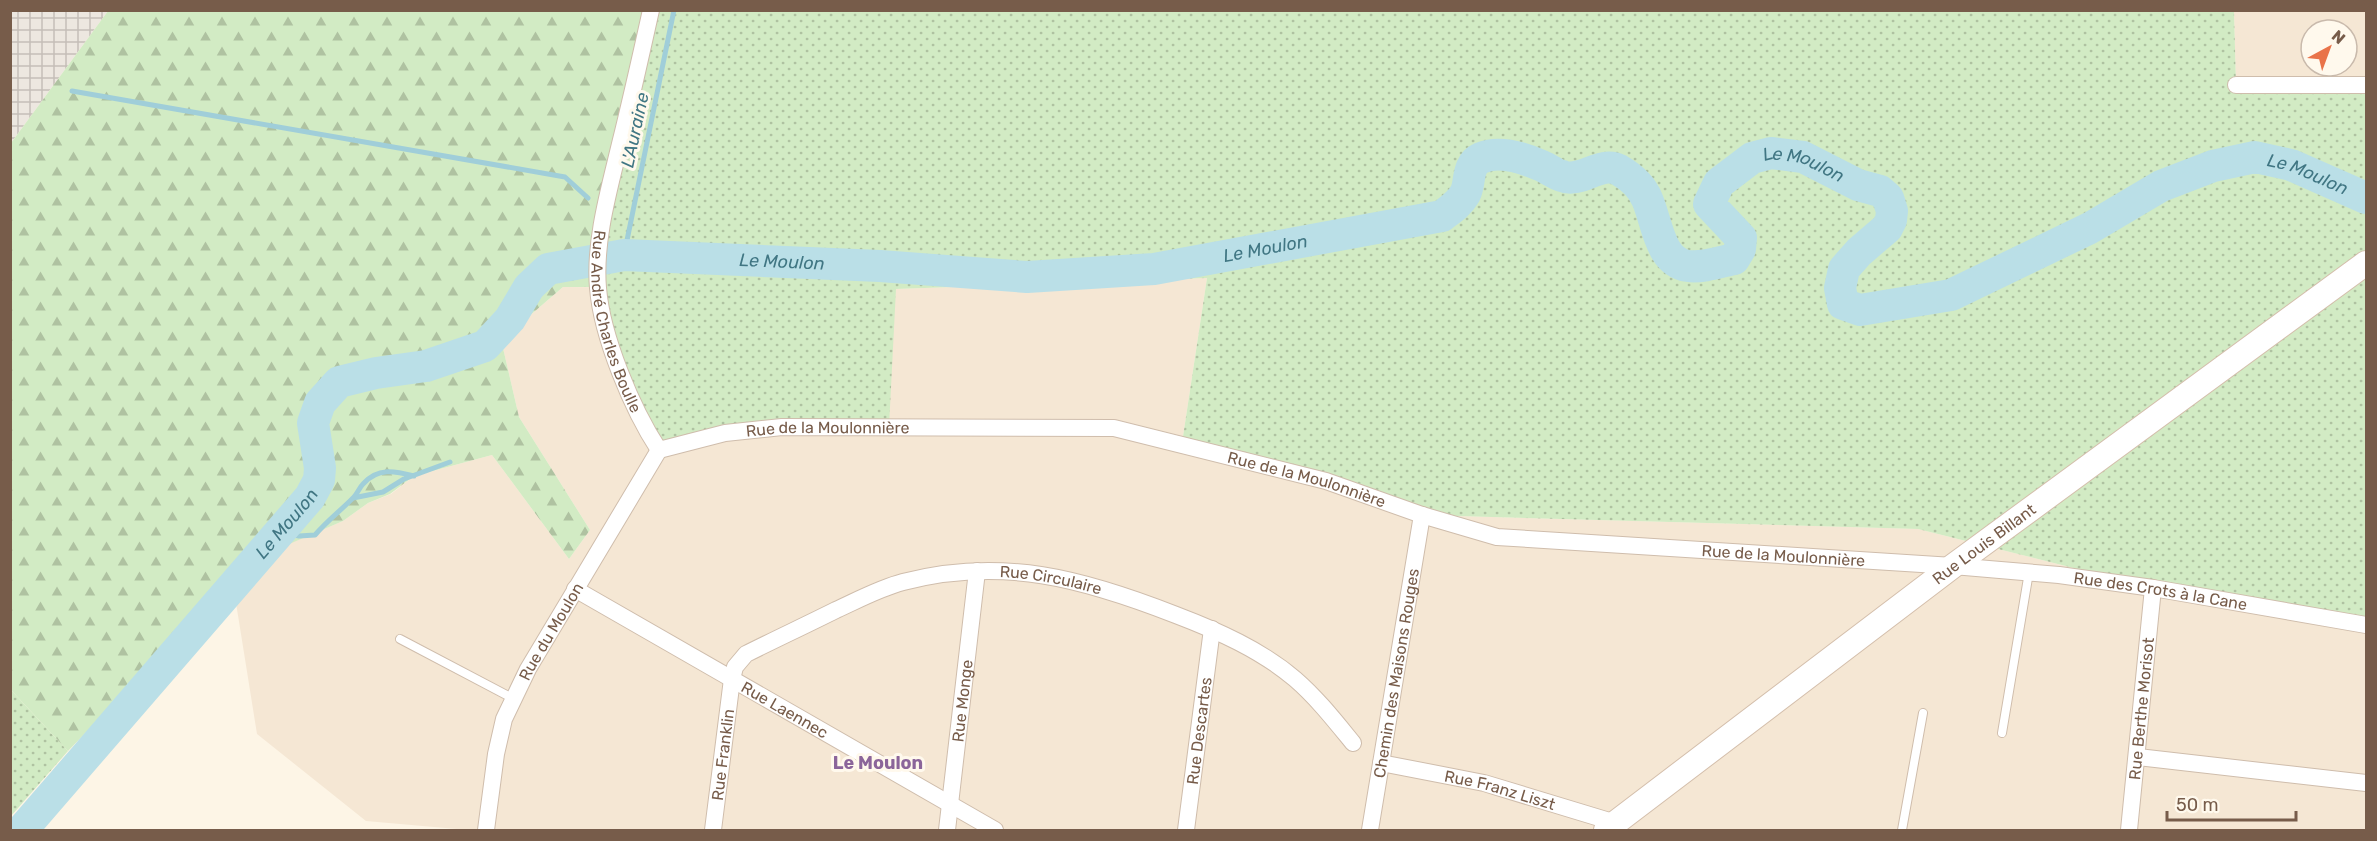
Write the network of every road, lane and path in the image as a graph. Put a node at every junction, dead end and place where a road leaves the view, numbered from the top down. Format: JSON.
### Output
{"nodes":[{"id":1,"x":651,"y":10,"type":"edge"},
{"id":2,"x":2236,"y":85,"type":"dead end"},
{"id":3,"x":2367,"y":85,"type":"edge"},
{"id":4,"x":2367,"y":263,"type":"edge"},
{"id":5,"x":659,"y":450,"type":"junction"},
{"id":6,"x":1422,"y":514,"type":"junction"},
{"id":7,"x":1953,"y":566,"type":"junction"},
{"id":8,"x":977,"y":571,"type":"junction"},
{"id":9,"x":2029,"y":572,"type":"junction"},
{"id":10,"x":2153,"y":588,"type":"junction"},
{"id":11,"x":575,"y":589,"type":"junction"},
{"id":12,"x":2367,"y":625,"type":"edge"},
{"id":13,"x":1212,"y":629,"type":"junction"},
{"id":14,"x":400,"y":639,"type":"dead end"},
{"id":15,"x":732,"y":679,"type":"junction"},
{"id":16,"x":514,"y":699,"type":"junction"},
{"id":17,"x":1923,"y":713,"type":"dead end"},
{"id":18,"x":2002,"y":733,"type":"dead end"},
{"id":19,"x":1353,"y":743,"type":"dead end"},
{"id":20,"x":2138,"y":757,"type":"junction"},
{"id":21,"x":1381,"y":763,"type":"junction"},
{"id":22,"x":2367,"y":783,"type":"edge"},
{"id":23,"x":950,"y":805,"type":"junction"},
{"id":24,"x":1611,"y":827,"type":"edge"},
{"id":25,"x":486,"y":831,"type":"edge"},
{"id":26,"x":713,"y":831,"type":"edge"},
{"id":27,"x":947,"y":831,"type":"edge"},
{"id":28,"x":995,"y":831,"type":"edge"},
{"id":29,"x":1185,"y":831,"type":"edge"},
{"id":30,"x":1370,"y":831,"type":"edge"},
{"id":31,"x":1902,"y":831,"type":"edge"},
{"id":32,"x":2129,"y":831,"type":"edge"}],
"edges":[{"from":1,"to":5,"type":"street","name":"Rue André Charles Boulle"},
{"from":2,"to":3,"type":"street"},
{"from":4,"to":7,"type":"street","name":"Rue Louis Billant"},
{"from":5,"to":6,"type":"street","name":"Rue de la Moulonnière"},
{"from":5,"to":11,"type":"street","name":"Rue du Moulon"},
{"from":6,"to":7,"type":"street","name":"Rue de la Moulonnière"},
{"from":6,"to":21,"type":"street","name":"Chemin des Maisons Rouges"},
{"from":7,"to":9,"type":"street","name":"Rue des Crots à la Cane"},
{"from":7,"to":24,"type":"street","name":"Rue Louis Billant"},
{"from":8,"to":13,"type":"street","name":"Rue Circulaire"},
{"from":8,"to":15,"type":"street","name":"Rue Circulaire"},
{"from":8,"to":23,"type":"street","name":"Rue Monge"},
{"from":9,"to":10,"type":"street","name":"Rue des Crots à la Cane"},
{"from":9,"to":18,"type":"lane"},
{"from":10,"to":12,"type":"street","name":"Rue des Crots à la Cane"},
{"from":10,"to":20,"type":"street","name":"Rue Berthe Morisot"},
{"from":11,"to":15,"type":"street","name":"Rue Laennec"},
{"from":11,"to":16,"type":"street","name":"Rue du Moulon"},
{"from":13,"to":19,"type":"street","name":"Rue Circulaire"},
{"from":13,"to":29,"type":"street","name":"Rue Descartes"},
{"from":14,"to":16,"type":"lane"},
{"from":15,"to":23,"type":"street","name":"Rue Laennec"},
{"from":15,"to":26,"type":"street","name":"Rue Franklin"},
{"from":16,"to":25,"type":"street","name":"Rue du Moulon"},
{"from":17,"to":31,"type":"lane"},
{"from":20,"to":22,"type":"street"},
{"from":20,"to":32,"type":"street","name":"Rue Berthe Morisot"},
{"from":21,"to":24,"type":"street","name":"Rue Franz Liszt"},
{"from":21,"to":30,"type":"street","name":"Chemin des Maisons Rouges"},
{"from":23,"to":27,"type":"street","name":"Rue Monge"},
{"from":23,"to":28,"type":"street","name":"Rue Laennec"}]}
